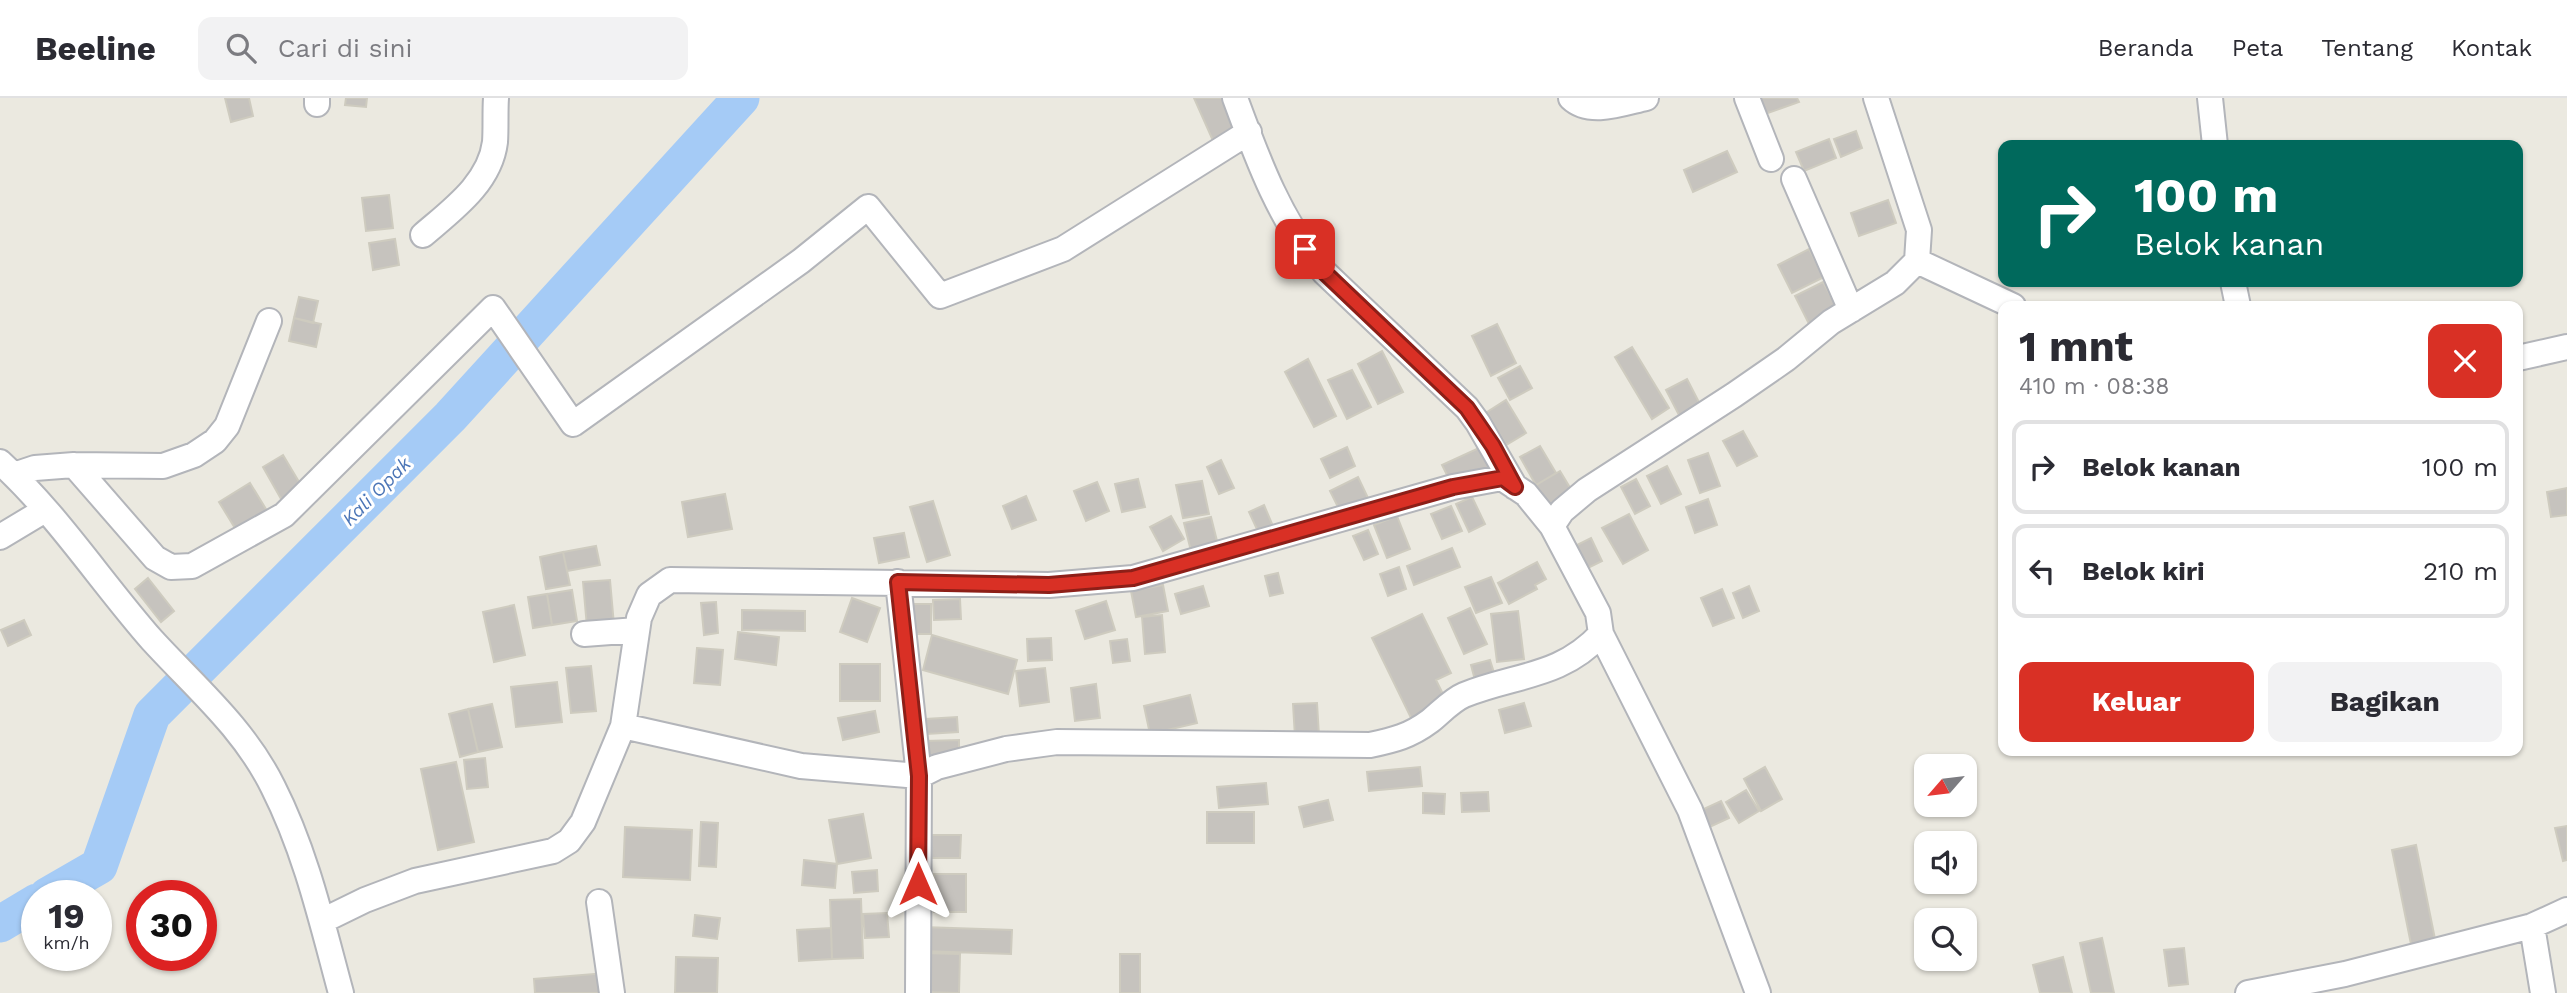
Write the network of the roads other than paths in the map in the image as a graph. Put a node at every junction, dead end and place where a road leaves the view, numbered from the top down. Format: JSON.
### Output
{"nodes":[{"id":1,"x":496,"y":98,"type":"edge"},
{"id":2,"x":1235,"y":98,"type":"edge"},
{"id":3,"x":1571,"y":98,"type":"edge"},
{"id":4,"x":1646,"y":98,"type":"edge"},
{"id":5,"x":1746,"y":98,"type":"edge"},
{"id":6,"x":1876,"y":98,"type":"edge"},
{"id":7,"x":2210,"y":98,"type":"edge"},
{"id":8,"x":1249,"y":132,"type":"junction"},
{"id":9,"x":2214,"y":140,"type":"edge"},
{"id":10,"x":1770,"y":159,"type":"dead end"},
{"id":11,"x":1794,"y":179,"type":"dead end"},
{"id":12,"x":424,"y":235,"type":"dead end"},
{"id":13,"x":1917,"y":261,"type":"junction"},
{"id":14,"x":2002,"y":301,"type":"edge"},
{"id":15,"x":1851,"y":310,"type":"junction"},
{"id":16,"x":270,"y":321,"type":"dead end"},
{"id":17,"x":2567,"y":347,"type":"edge"},
{"id":18,"x":2523,"y":357,"type":"edge"},
{"id":19,"x":74,"y":465,"type":"junction"},
{"id":20,"x":7,"y":469,"type":"edge"},
{"id":21,"x":1515,"y":487,"type":"junction"},
{"id":22,"x":45,"y":510,"type":"junction"},
{"id":23,"x":1552,"y":526,"type":"junction"},
{"id":24,"x":0,"y":537,"type":"edge"},
{"id":25,"x":898,"y":582,"type":"junction"},
{"id":26,"x":637,"y":630,"type":"junction"},
{"id":27,"x":584,"y":634,"type":"dead end"},
{"id":28,"x":1601,"y":634,"type":"junction"},
{"id":29,"x":623,"y":726,"type":"junction"},
{"id":30,"x":919,"y":776,"type":"junction"},
{"id":31,"x":599,"y":902,"type":"dead end"},
{"id":32,"x":2567,"y":910,"type":"edge"},
{"id":33,"x":322,"y":921,"type":"junction"},
{"id":34,"x":2532,"y":926,"type":"junction"},
{"id":35,"x":341,"y":993,"type":"edge"},
{"id":36,"x":612,"y":993,"type":"edge"},
{"id":37,"x":918,"y":993,"type":"edge"},
{"id":38,"x":1758,"y":993,"type":"edge"},
{"id":39,"x":2248,"y":993,"type":"edge"},
{"id":40,"x":2543,"y":993,"type":"edge"}],
"edges":[{"from":1,"to":12,"type":"street"},
{"from":2,"to":8,"type":"street"},
{"from":3,"to":4,"type":"street"},
{"from":5,"to":10,"type":"street"},
{"from":6,"to":13,"type":"street"},
{"from":7,"to":9,"type":"street"},
{"from":8,"to":19,"type":"street"},
{"from":8,"to":21,"type":"street"},
{"from":11,"to":15,"type":"street"},
{"from":13,"to":14,"type":"street"},
{"from":13,"to":15,"type":"street"},
{"from":15,"to":23,"type":"street"},
{"from":16,"to":19,"type":"street"},
{"from":17,"to":18,"type":"street"},
{"from":19,"to":20,"type":"street"},
{"from":20,"to":22,"type":"street"},
{"from":21,"to":23,"type":"street"},
{"from":21,"to":25,"type":"street"},
{"from":22,"to":24,"type":"street"},
{"from":22,"to":33,"type":"street"},
{"from":23,"to":28,"type":"street"},
{"from":25,"to":26,"type":"street"},
{"from":25,"to":30,"type":"street"},
{"from":26,"to":27,"type":"street"},
{"from":26,"to":29,"type":"street"},
{"from":28,"to":30,"type":"street"},
{"from":28,"to":38,"type":"street"},
{"from":29,"to":30,"type":"street"},
{"from":29,"to":33,"type":"street"},
{"from":30,"to":37,"type":"street"},
{"from":31,"to":36,"type":"street"},
{"from":32,"to":34,"type":"street"},
{"from":33,"to":35,"type":"street"},
{"from":34,"to":39,"type":"street"},
{"from":34,"to":40,"type":"street"}]}
